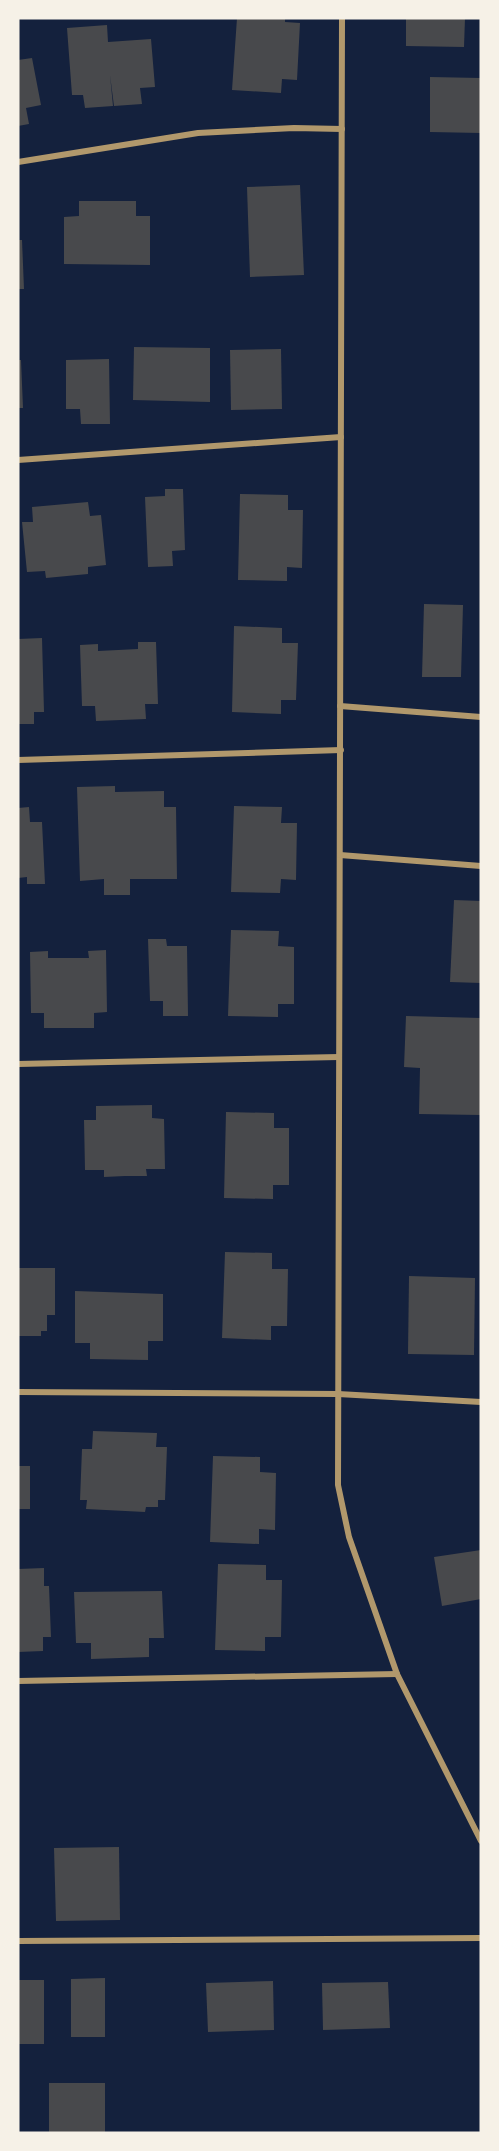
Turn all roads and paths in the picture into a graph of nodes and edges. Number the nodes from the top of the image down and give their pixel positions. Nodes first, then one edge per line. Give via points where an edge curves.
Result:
1 (342, 18) edge
2 (342, 129) junction
3 (18, 162) edge
4 (340, 437) junction
5 (18, 460) edge
6 (340, 706) junction
7 (481, 717) edge
8 (341, 750) junction
9 (18, 760) edge
10 (340, 855) junction
11 (481, 866) edge
12 (339, 1057) junction
13 (18, 1064) edge
14 (18, 1392) edge
15 (338, 1394) junction
16 (481, 1402) edge
17 (397, 1674) junction
18 (18, 1681) edge
19 (481, 1841) edge
20 (481, 1938) edge
21 (18, 1941) edge

1 - 2 street
2 - 3 street via 198,133
2 - 4 street
4 - 5 street
4 - 6 street
6 - 7 street
6 - 8 street
8 - 9 street
8 - 10 street
10 - 11 street
10 - 12 street
12 - 13 street
12 - 15 street
14 - 15 street
15 - 16 street
15 - 17 street via 338,1485 349,1537
17 - 18 street
17 - 19 street
20 - 21 street

